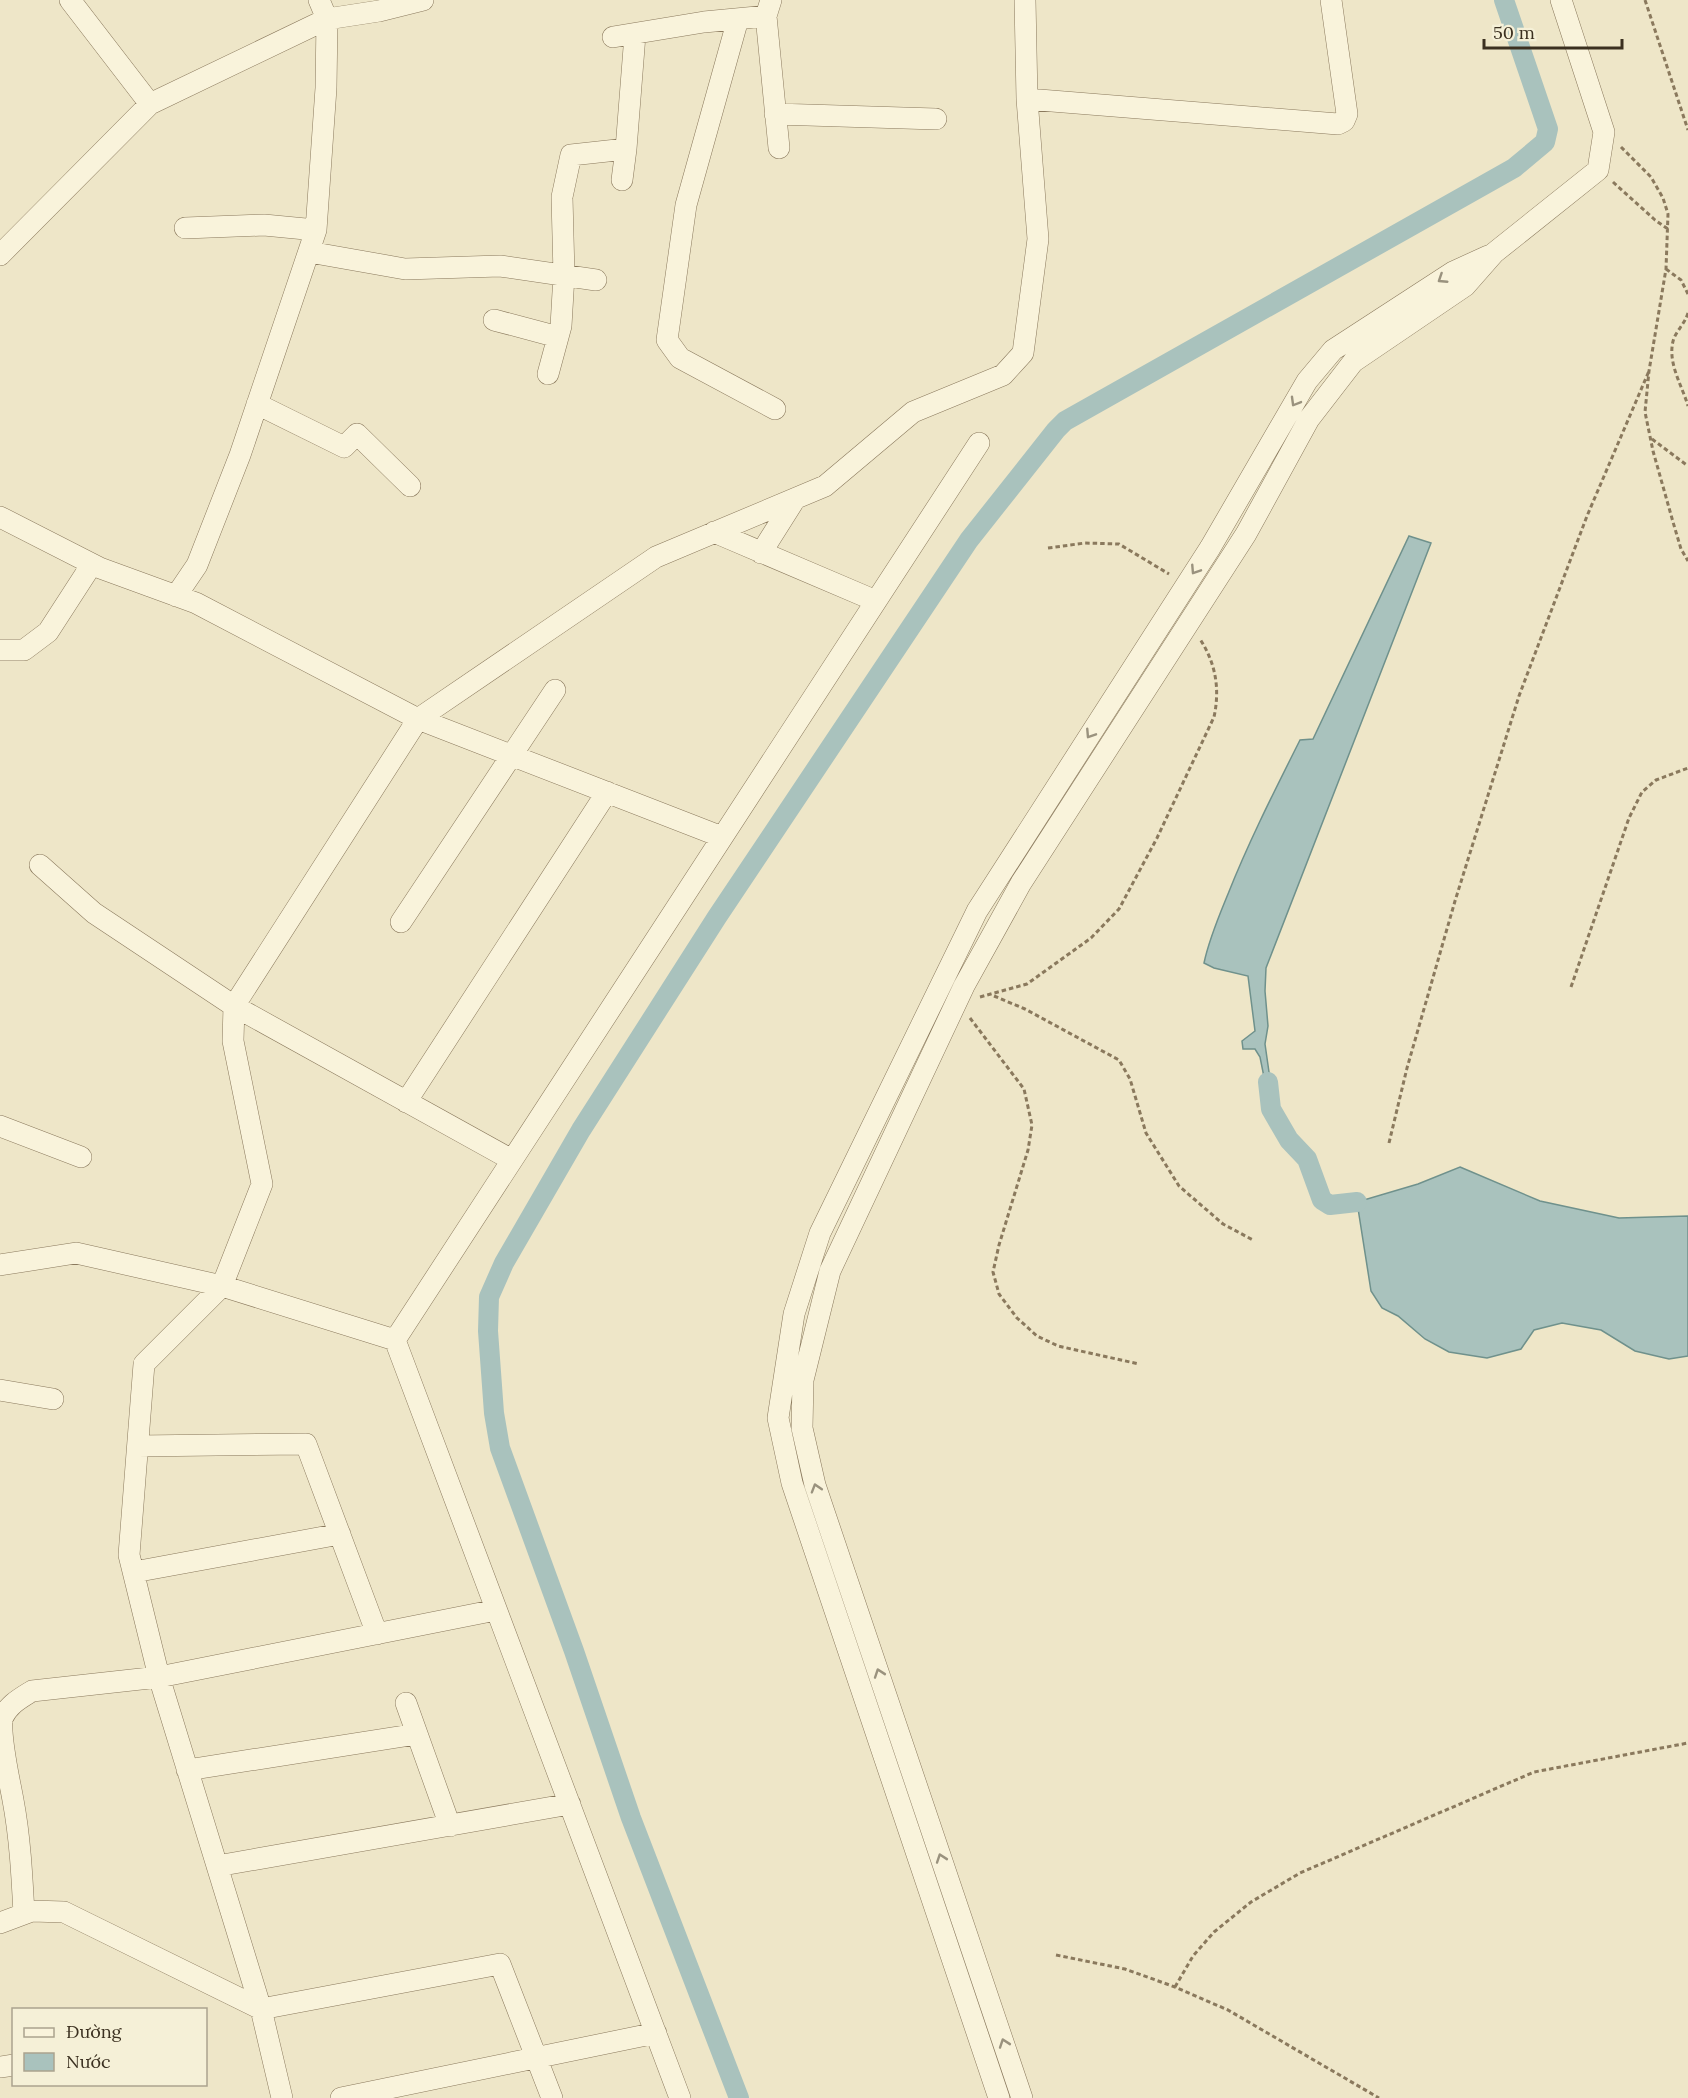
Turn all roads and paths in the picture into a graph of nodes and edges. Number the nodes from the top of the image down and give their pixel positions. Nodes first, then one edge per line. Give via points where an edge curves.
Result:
1 (70, 0) edge
2 (319, 0) edge
3 (423, 0) edge
4 (1025, 0) edge
5 (1331, 0) edge
6 (1561, 0) edge
7 (1645, 0) edge
8 (768, 8) edge
9 (327, 19) junction
10 (738, 19) junction
11 (636, 35) junction
12 (613, 37) dead end
13 (1027, 99) junction
14 (150, 105) junction
15 (775, 114) junction
16 (936, 119) dead end
17 (1688, 130) edge
18 (1604, 132) junction
19 (779, 148) dead end
20 (626, 149) junction
21 (1598, 170) junction
22 (622, 180) dead end
23 (185, 228) dead end
24 (1668, 229) junction
25 (316, 230) junction
26 (309, 252) junction
27 (1494, 253) junction
28 (0, 255) edge
29 (1666, 269) junction
30 (564, 275) junction
31 (596, 280) dead end
32 (1688, 294) edge
33 (1688, 313) edge
34 (494, 320) dead end
35 (558, 337) junction
36 (1649, 371) junction
37 (548, 374) dead end
38 (257, 404) junction
39 (1688, 406) edge
40 (775, 409) dead end
41 (1651, 438) junction
42 (979, 443) dead end
43 (1688, 466) edge
44 (410, 486) dead end
45 (795, 499) junction
46 (0, 517) edge
47 (714, 532) junction
48 (1048, 548) dead end
49 (761, 553) junction
50 (1688, 561) edge
51 (92, 564) junction
52 (1185, 585) junction
53 (176, 596) junction
54 (876, 602) junction
55 (1169, 611) junction
56 (1189, 622) junction
57 (0, 650) edge
58 (555, 690) dead end
59 (418, 719) junction
60 (512, 755) junction
61 (1688, 768) edge
62 (607, 792) junction
63 (722, 837) junction
64 (39, 865) dead end
65 (401, 922) dead end
66 (1571, 987) dead end
67 (937, 991) junction
68 (993, 995) junction
69 (957, 1000) junction
70 (234, 1006) junction
71 (406, 1102) junction
72 (0, 1126) edge
73 (1389, 1143) dead end
74 (81, 1157) dead end
75 (512, 1160) junction
76 (1253, 1240) dead end
77 (0, 1265) edge
78 (222, 1286) junction
79 (394, 1340) junction
80 (1138, 1364) dead end
81 (0, 1390) edge
82 (53, 1399) dead end
83 (138, 1446) junction
84 (340, 1534) junction
85 (833, 1540) junction
86 (813, 1546) junction
87 (134, 1572) junction
88 (496, 1610) junction
89 (377, 1634) junction
90 (159, 1677) junction
91 (406, 1703) dead end
92 (417, 1734) junction
93 (1688, 1743) edge
94 (188, 1770) junction
95 (570, 1804) junction
96 (450, 1826) junction
97 (217, 1866) junction
98 (24, 1914) junction
99 (0, 1923) edge
100 (1056, 1954) dead end
101 (1175, 1987) junction
102 (261, 2009) junction
103 (656, 2033) junction
104 (537, 2058) junction
105 (282, 2098) edge
106 (341, 2098) edge
107 (552, 2098) edge
108 (680, 2098) edge
109 (999, 2098) edge
110 (1022, 2098) edge
111 (1378, 2098) edge

1 - 14 street
2 - 9 street
3 - 9 street
4 - 13 street
5 - 13 street via 1347,114 1344,122 1338,124
6 - 18 street
7 - 17 path
8 - 10 street
8 - 15 street
9 - 14 street
9 - 25 street
10 - 11 street
10 - 40 street via 686,205 667,340 680,358
11 - 12 street
11 - 20 street
13 - 45 street via 1038,238 1023,353 1003,375 913,412 825,486
14 - 28 street
15 - 16 street
15 - 19 street
18 - 21 street
18 - 24 path via 1651,177 1663,198
20 - 22 street
20 - 30 street via 571,155 562,197
21 - 24 path
21 - 27 street
23 - 25 street via 264,225
24 - 29 path
25 - 26 street
26 - 30 street via 405,269 500,266
26 - 38 street
27 -> 52 street via 1453,272 1333,350 1307,381
27 - 56 street via 1465,286 1353,362 1309,419 1245,534
29 - 32 path via 1681,280
29 - 36 path
30 - 31 street
30 - 35 street
33 - 39 path via 1674,338 1673,354 1675,372
34 - 35 street
35 - 37 street
36 - 41 path via 1645,412
36 - 73 path via 1587,516 1519,696 1452,912
38 - 44 street via 344,447 357,434
38 - 53 street via 197,565
41 - 43 path
41 - 50 path via 1681,549
42 - 54 street
45 - 47 street
45 - 49 street
46 - 51 street
47 - 49 street
47 - 59 street via 656,557
48 - 52 path via 1119,544
49 - 54 street
51 - 53 street
51 - 57 street via 48,632 24,650
52 - 55 street
53 - 59 street
54 - 63 street
55 - 56 street
55 -> 67 street via 977,911
56 - 68 path via 1206,649 1218,698 1214,717 1151,849 1119,909 1091,938 1027,984
56 - 69 street via 1021,883
58 - 60 street
59 - 60 street
59 - 70 street
60 - 62 street
60 - 65 street
61 - 66 path via 1656,780 1642,792 1629,818
62 - 63 street
62 - 71 street
63 - 75 street
64 - 70 street via 94,913
67 - 69 street
67 - 86 street via 820,1233 794,1314 778,1418 792,1483
68 - 69 path
68 - 76 path via 1119,1060 1130,1079 1146,1133 1179,1186 1223,1224
69 - 80 path via 1024,1089 1032,1125 993,1272 999,1294 1037,1336 1058,1346
85 -> 69 street via 802,1428 803,1380 830,1271
70 - 71 street
70 - 78 street via 233,1041 262,1184
71 - 75 street
72 - 74 street
75 - 79 street
77 - 78 street via 76,1253
78 - 79 street
78 - 83 street via 144,1364
79 - 88 street
81 - 82 street
83 - 84 street via 306,1444
83 - 87 street via 129,1555
84 - 87 street
84 - 89 street
85 - 86 street
110 -> 85 street
86 - 109 street
87 - 90 street
88 - 89 street
88 - 95 street
89 - 90 street
90 - 94 street
90 - 98 street via 32,1691 14,1702 2,1720 0,1749 13,1799
91 - 92 street
92 - 94 street
92 - 96 street
93 - 101 path via 1534,1772 1300,1873 1251,1902 1214,1932 1193,1956
94 - 97 street
95 - 96 street
95 - 103 street
96 - 97 street
97 - 102 street
98 - 99 street
98 - 102 street via 64,1912
100 - 101 path via 1125,1969
101 - 111 path via 1228,2010
102 - 104 street via 500,1964
102 - 105 street
103 - 104 street
103 - 108 street
104 - 106 street
104 - 107 street

